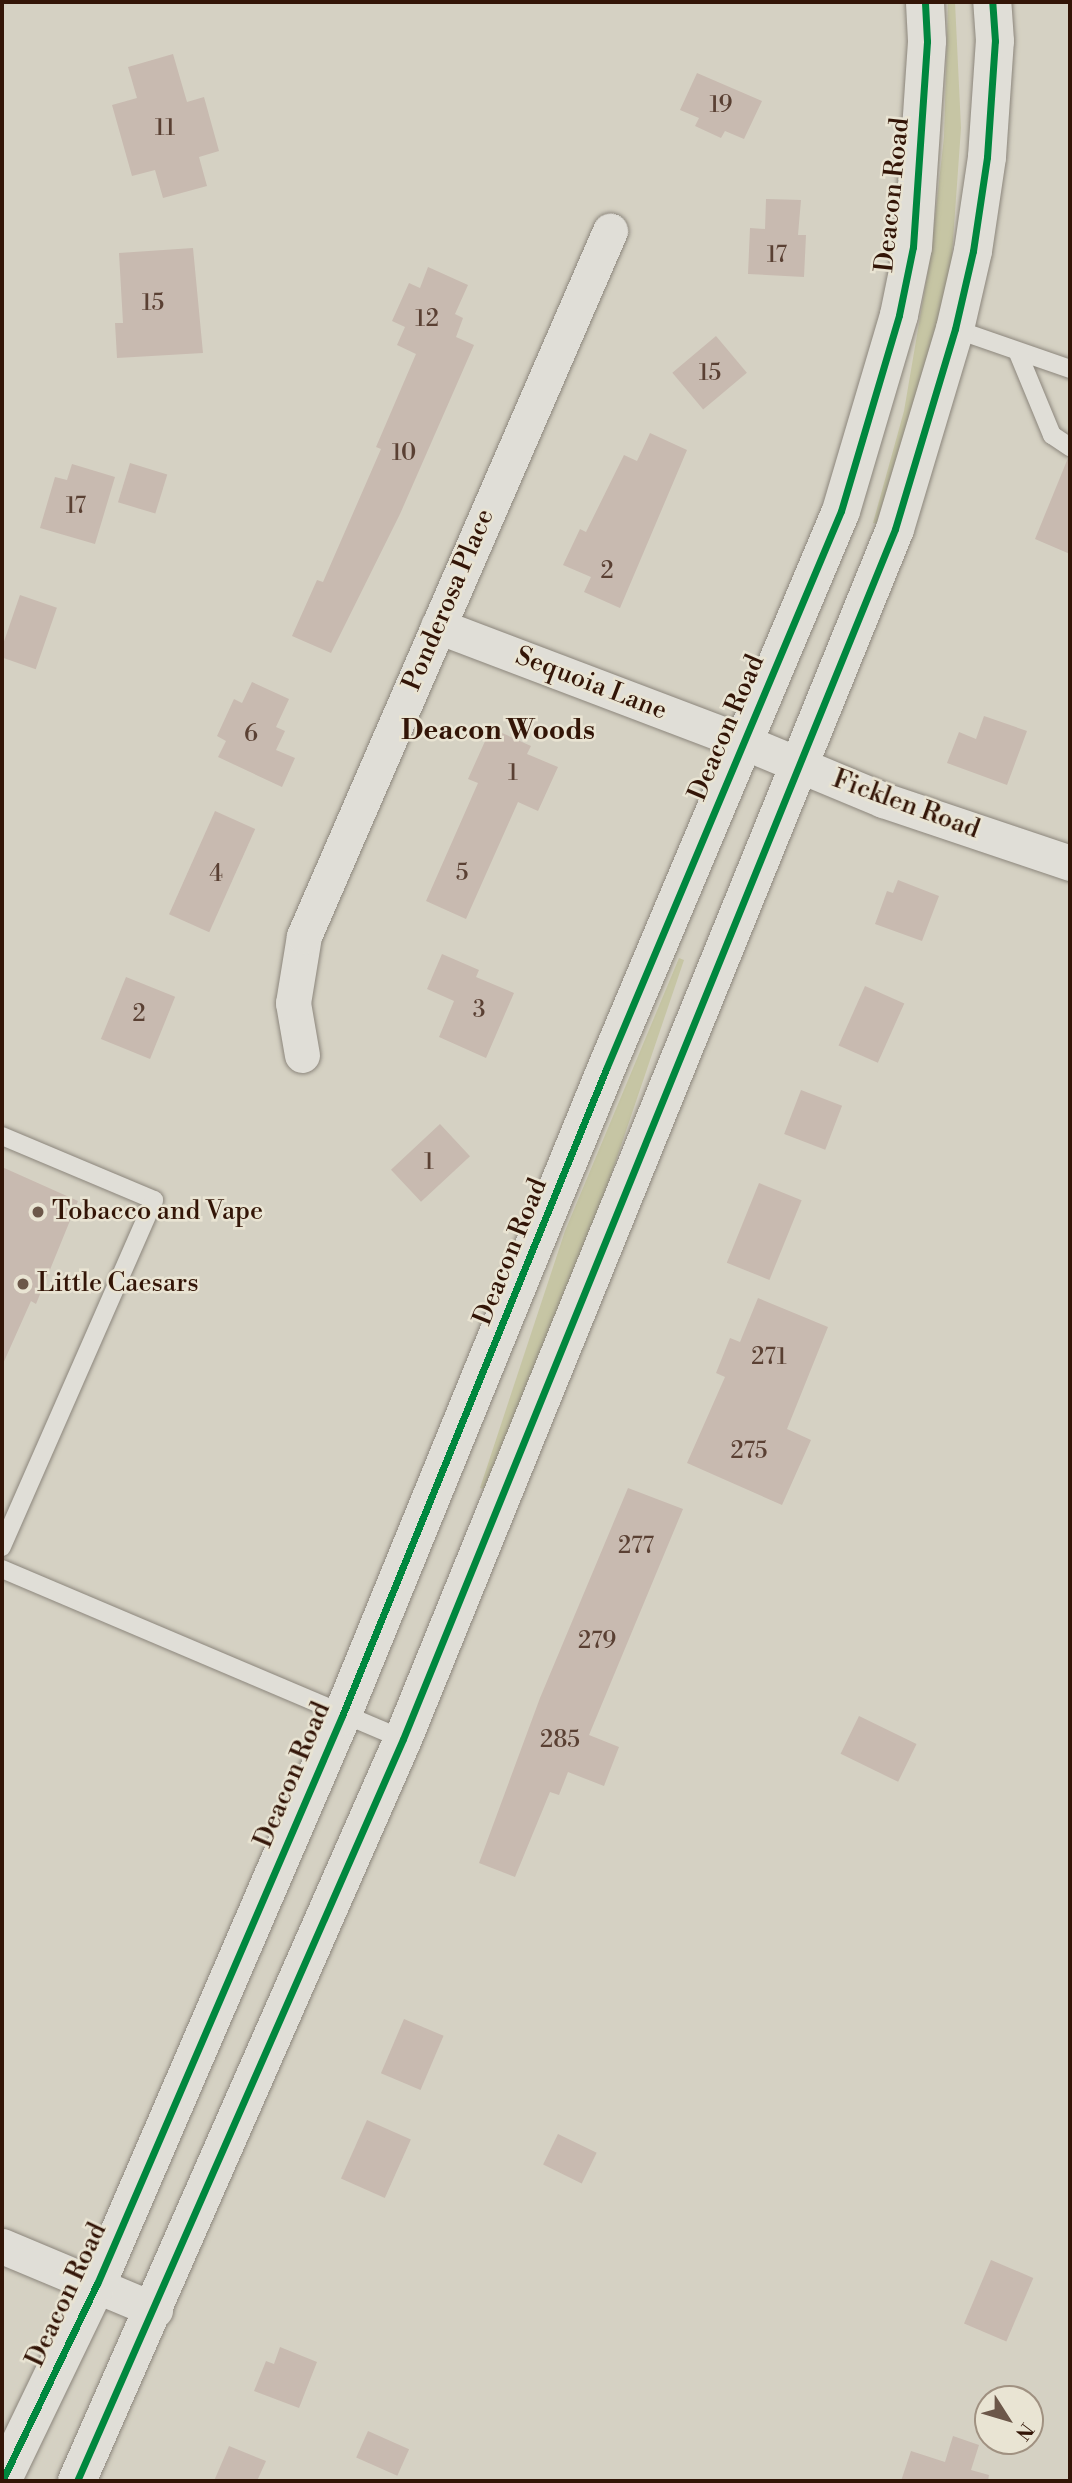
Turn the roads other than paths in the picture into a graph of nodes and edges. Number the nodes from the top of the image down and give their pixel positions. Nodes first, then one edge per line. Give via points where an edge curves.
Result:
1 (925, 2) edge
2 (992, 2) edge
3 (610, 231) dead end
4 (955, 329) junction
5 (1018, 353) junction
6 (1070, 369) edge
7 (1070, 447) edge
8 (438, 626) junction
9 (744, 742) junction
10 (797, 763) junction
11 (1070, 863) edge
12 (302, 1055) dead end
13 (2, 1136) edge
14 (2, 1547) edge
15 (2, 1569) edge
16 (342, 1716) junction
17 (403, 1739) junction
18 (2, 2246) edge
19 (97, 2284) junction
20 (155, 2310) junction
21 (2, 2481) edge
22 (77, 2481) edge

1 - 9 main road, Deacon Road via 922,150 913,247 899,315 841,511
2 - 4 main road via 996,41 987,157
3 - 8 street, Ponderosa Place
4 - 5 lane
4 - 10 main road via 895,529
5 - 6 lane
5 - 7 lane via 1052,435
8 - 9 street, Sequoia Lane
8 - 12 street, Ponderosa Place via 304,936 293,1003
9 - 10 street, Ficklen Road
9 - 16 main road, Deacon Road
10 - 11 street, Ficklen Road via 883,800
10 - 17 main road
13 - 14 lane via 154,1200
15 - 16 lane
16 - 17 lane
16 - 19 main road, Deacon Road
17 - 20 main road
18 - 19 street
19 - 20 street
19 - 21 main road, Deacon Road
20 - 22 main road

